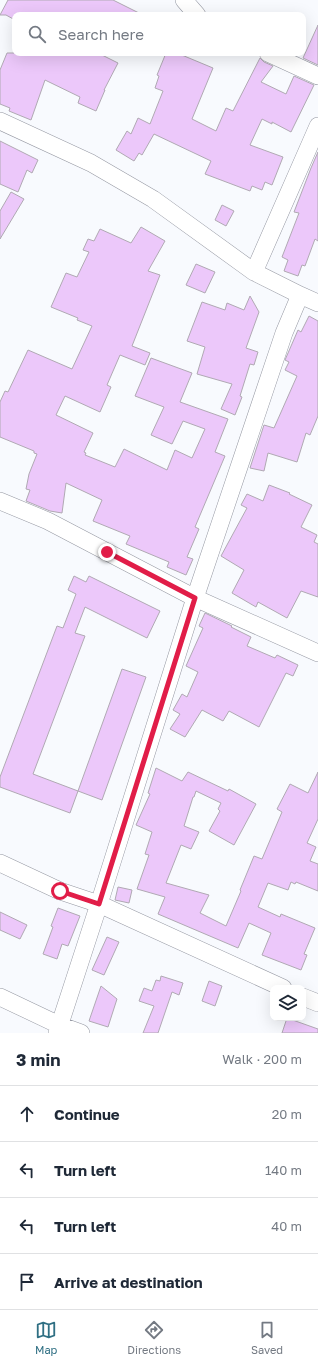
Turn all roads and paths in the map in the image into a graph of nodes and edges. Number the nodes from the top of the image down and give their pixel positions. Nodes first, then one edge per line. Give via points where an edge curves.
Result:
1 (184, 0) edge
2 (194, 12) edge
3 (275, 56) edge
4 (318, 76) edge
5 (0, 121) edge
6 (318, 126) edge
7 (313, 151) edge
8 (254, 272) junction
9 (300, 295) junction
10 (318, 303) edge
11 (0, 501) edge
12 (195, 598) junction
13 (318, 653) edge
14 (0, 863) edge
15 (99, 904) junction
16 (276, 985) edge
17 (0, 998) edge
18 (306, 998) edge
19 (318, 1003) edge
20 (58, 1029) edge
21 (81, 1033) edge

1 - 2 street
3 - 4 street
5 - 8 street via 91,163 153,199
6 - 7 street
7 - 8 street
8 - 9 street
9 - 10 street
9 - 12 street via 284,333
11 - 12 street via 48,521
12 - 13 street
12 - 15 street
14 - 15 street via 60,891
15 - 16 street
15 - 20 street
17 - 20 street
18 - 19 street
20 - 21 street

